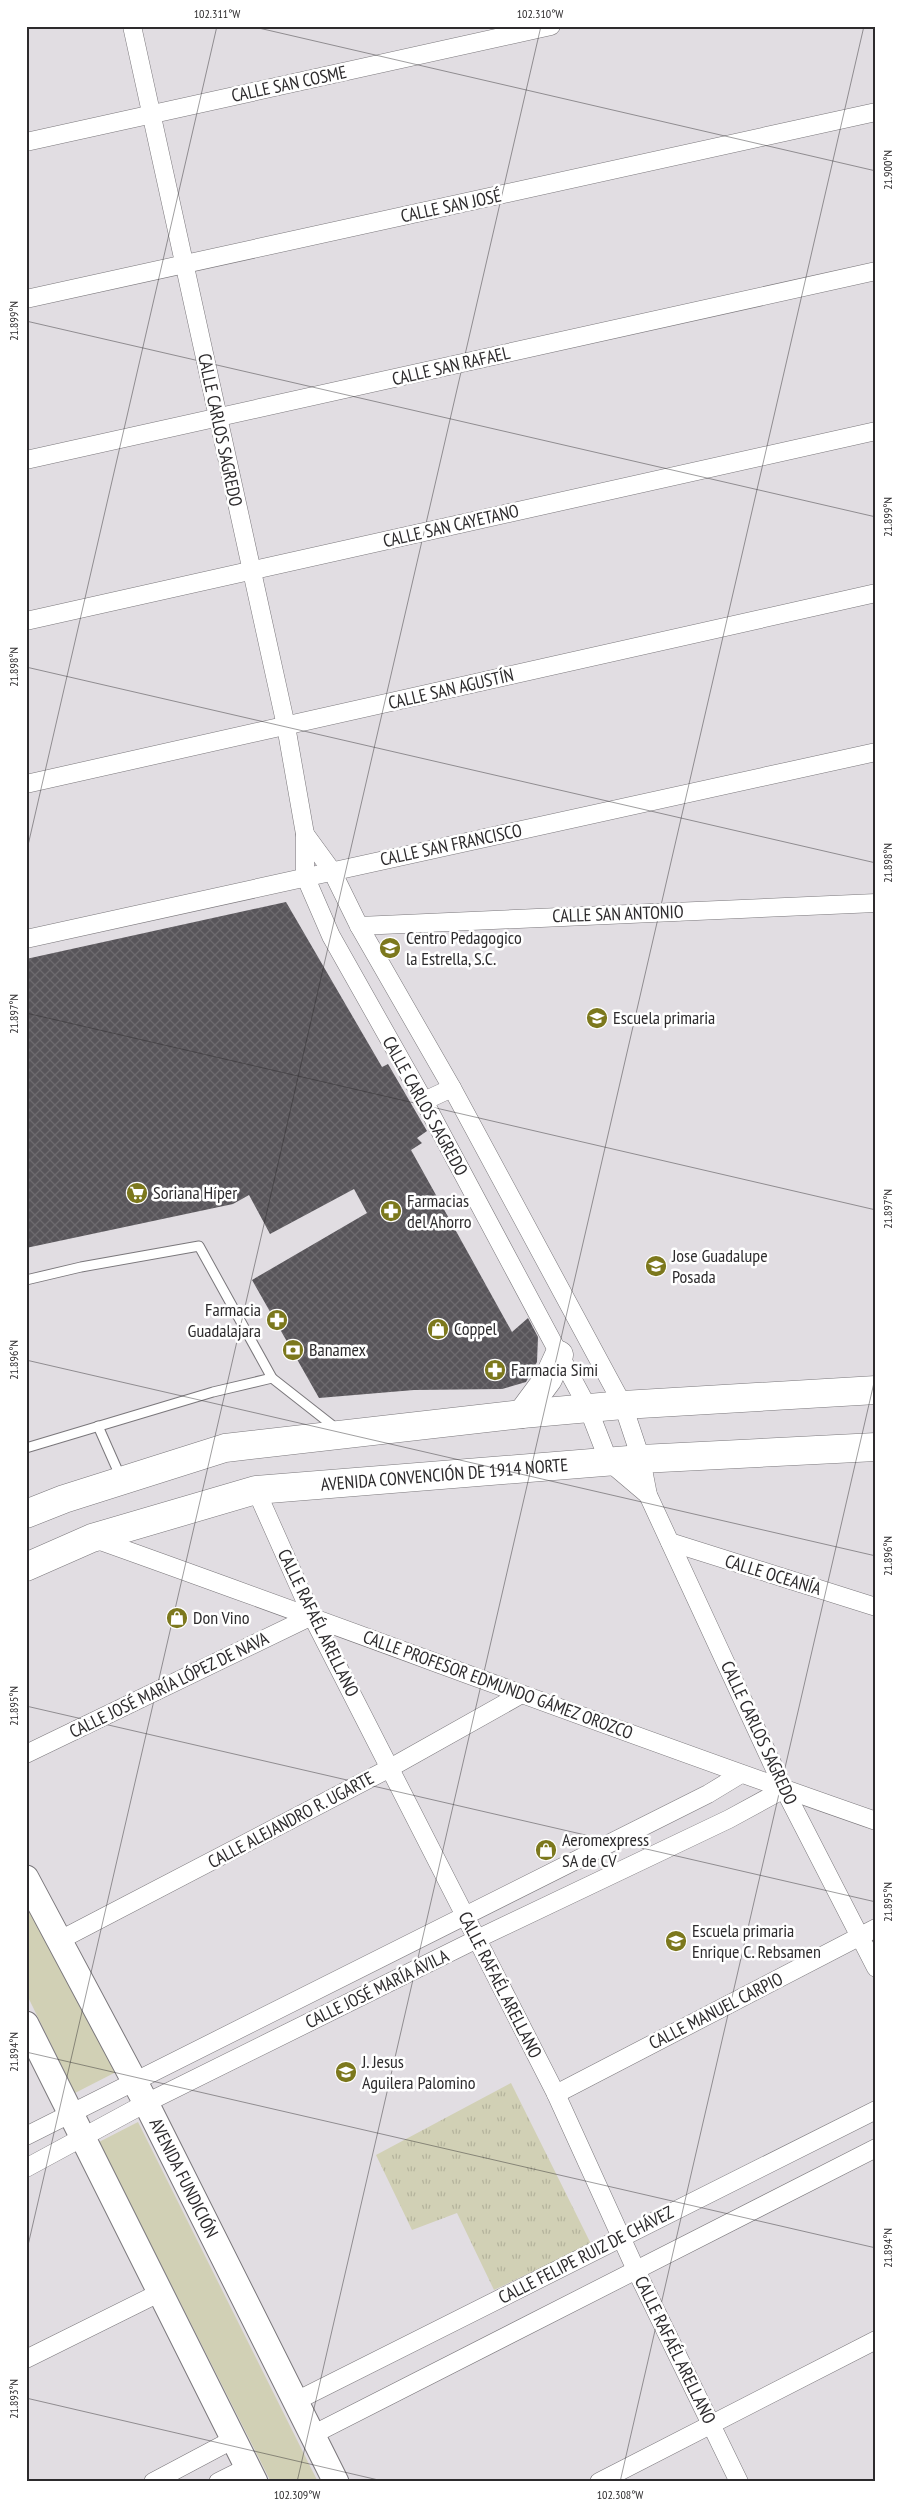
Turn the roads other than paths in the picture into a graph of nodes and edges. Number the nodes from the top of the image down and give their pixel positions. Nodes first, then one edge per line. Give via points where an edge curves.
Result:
1 (132, 26) edge
2 (551, 26) edge
3 (876, 112) edge
4 (150, 114) junction
5 (26, 142) edge
6 (184, 266) junction
7 (876, 271) edge
8 (26, 299) edge
9 (218, 418) junction
10 (876, 431) edge
11 (26, 460) edge
12 (251, 571) junction
13 (876, 593) edge
14 (26, 621) edge
15 (286, 726) junction
16 (876, 752) edge
17 (26, 784) edge
18 (305, 834) junction
19 (332, 871) junction
20 (305, 876) junction
21 (876, 903) edge
22 (359, 926) junction
23 (26, 939) edge
24 (452, 1088) junction
25 (424, 1102) junction
26 (26, 1280) edge
27 (559, 1355) junction
28 (272, 1378) junction
29 (876, 1390) edge
30 (623, 1405) junction
31 (588, 1408) junction
32 (522, 1414) junction
33 (98, 1426) junction
34 (343, 1434) junction
35 (876, 1447) edge
36 (26, 1448) edge
37 (640, 1459) junction
38 (609, 1462) junction
39 (122, 1480) junction
40 (256, 1490) junction
41 (648, 1495) junction
42 (26, 1514) edge
43 (92, 1538) junction
44 (670, 1542) junction
45 (26, 1567) edge
46 (876, 1607) edge
47 (312, 1616) junction
48 (520, 1695) junction
49 (26, 1754) edge
50 (390, 1768) junction
51 (741, 1774) junction
52 (784, 1790) junction
53 (876, 1822) edge
54 (26, 1878) edge
55 (464, 1915) junction
56 (876, 1928) edge
57 (860, 1936) junction
58 (477, 1939) junction
59 (60, 1940) junction
60 (876, 1968) edge
61 (26, 2024) edge
62 (134, 2081) junction
63 (556, 2094) junction
64 (146, 2104) junction
65 (876, 2110) edge
66 (70, 2113) junction
67 (26, 2136) edge
68 (82, 2139) junction
69 (876, 2148) edge
70 (26, 2168) edge
71 (621, 2238) junction
72 (636, 2270) junction
73 (159, 2293) junction
74 (876, 2340) edge
75 (26, 2359) edge
76 (296, 2401) junction
77 (711, 2424) junction
78 (312, 2435) junction
79 (234, 2439) junction
80 (251, 2474) edge
81 (154, 2482) edge
82 (218, 2482) edge
83 (336, 2482) edge
84 (599, 2482) edge
85 (739, 2482) edge

1 - 4 street, CALLE CARLOS SAGREDO
2 - 4 street, CALLE SAN COSME
3 - 6 street, CALLE SAN JOSÉ
4 - 5 street, CALLE SAN COSME
4 - 6 street, CALLE CARLOS SAGREDO
6 - 8 street, CALLE SAN JOSÉ
6 - 9 street, CALLE CARLOS SAGREDO
7 - 9 street, CALLE SAN RAFAEL
9 - 11 street, CALLE SAN RAFAEL
9 - 12 street, CALLE CARLOS SAGREDO
10 - 12 street, CALLE SAN CAYETANO
12 - 14 street, CALLE SAN CAYETANO
12 - 15 street, CALLE CARLOS SAGREDO
13 - 15 street, CALLE SAN AGUSTÍN
15 - 17 street, CALLE SAN AGUSTÍN
15 - 18 street, CALLE CARLOS SAGREDO
16 - 19 street, CALLE SAN FRANCISCO
18 - 19 street, CALLE CARLOS SAGREDO
18 - 20 street, CALLE CARLOS SAGREDO
19 - 20 street, CALLE SAN FRANCISCO
19 - 22 street, CALLE CARLOS SAGREDO
20 - 23 street, CALLE SAN FRANCISCO
20 - 25 street, CALLE CARLOS SAGREDO via 331,936
21 - 22 street, CALLE SAN ANTONIO
22 - 24 street, CALLE CARLOS SAGREDO
24 - 25 street
24 - 30 street, CALLE CARLOS SAGREDO
25 - 27 street, CALLE CARLOS SAGREDO
26 - 28 lane via 199,1246
27 - 31 street, CALLE CARLOS SAGREDO
27 - 32 main road via 548,1379
28 - 33 lane
28 - 34 lane
29 - 30 main road
30 - 31 main road
30 - 37 street, CALLE CARLOS SAGREDO
31 - 32 main road
31 - 38 street, CALLE CARLOS SAGREDO
32 - 34 main road
33 - 36 lane
33 - 39 lane
34 - 39 main road via 225,1448
35 - 37 main road, AVENIDA CONVENCIÓN DE 1914 NORTE
37 - 38 main road, AVENIDA CONVENCIÓN DE 1914 NORTE
37 - 41 street, CALLE CARLOS SAGREDO
38 - 40 main road, AVENIDA CONVENCIÓN DE 1914 NORTE
38 - 41 street, CALLE CARLOS SAGREDO
39 - 42 main road
40 - 43 main road, AVENIDA CONVENCIÓN DE 1914 NORTE
40 - 47 street, CALLE RAFAÉL ARELLANO
41 - 44 street, CALLE CARLOS SAGREDO
43 - 45 main road, AVENIDA CONVENCIÓN DE 1914 NORTE
43 - 47 street, CALLE PROFESOR EDMUNDO GÁMEZ OROZCO
44 - 46 street, CALLE OCEANÍA
44 - 52 street, CALLE CARLOS SAGREDO
47 - 48 street, CALLE PROFESOR EDMUNDO GÁMEZ OROZCO
47 - 49 street, CALLE JOSÉ MARÍA LÓPEZ DE NAVA
47 - 50 street, CALLE RAFAÉL ARELLANO
48 - 50 street, CALLE ALEJANDRO R. UGARTE
48 - 51 street, CALLE PROFESOR EDMUNDO GÁMEZ OROZCO
50 - 55 street, CALLE RAFAÉL ARELLANO
50 - 59 street, CALLE ALEJANDRO R. UGARTE
51 - 52 street, CALLE PROFESOR EDMUNDO GÁMEZ OROZCO
51 - 55 street, CALLE JOSÉ MARÍA ÁVILA via 708,1794
52 - 53 street, CALLE PROFESOR EDMUNDO GÁMEZ OROZCO
52 - 57 street, CALLE CARLOS SAGREDO
52 - 58 street, CALLE JOSÉ MARÍA ÁVILA
54 - 59 street, AVENIDA FUNDICIÓN
55 - 58 street, CALLE RAFAÉL ARELLANO
55 - 62 street, CALLE JOSÉ MARÍA ÁVILA
56 - 57 street, CALLE MANUEL CARPIO
57 - 60 street, CALLE CARLOS SAGREDO
57 - 63 street, CALLE MANUEL CARPIO
58 - 63 street, CALLE RAFAÉL ARELLANO
58 - 64 street, CALLE JOSÉ MARÍA ÁVILA
59 - 62 street, AVENIDA FUNDICIÓN
61 - 66 street
62 - 64 street, AVENIDA FUNDICIÓN
62 - 66 street, CALLE JOSÉ MARÍA ÁVILA
63 - 71 street, CALLE RAFAÉL ARELLANO
64 - 68 street, CALLE JOSÉ MARÍA ÁVILA
64 - 76 street, AVENIDA FUNDICIÓN
65 - 71 street, CALLE FELIPE RUIZ DE CHÁVEZ
66 - 67 street, CALLE JOSÉ MARÍA ÁVILA
66 - 68 street
68 - 70 street, CALLE JOSÉ MARÍA ÁVILA
68 - 73 street
69 - 72 street, CALLE FELIPE RUIZ DE CHÁVEZ
71 - 72 street, CALLE RAFAÉL ARELLANO
71 - 76 street, CALLE FELIPE RUIZ DE CHÁVEZ
72 - 77 street, CALLE RAFAÉL ARELLANO
72 - 78 street, CALLE FELIPE RUIZ DE CHÁVEZ
73 - 75 street
73 - 79 street
74 - 77 street
76 - 78 street, AVENIDA FUNDICIÓN
77 - 84 street
77 - 85 street, CALLE RAFAÉL ARELLANO
78 - 83 street, AVENIDA FUNDICIÓN
79 - 80 street
79 - 81 street
80 - 82 street

